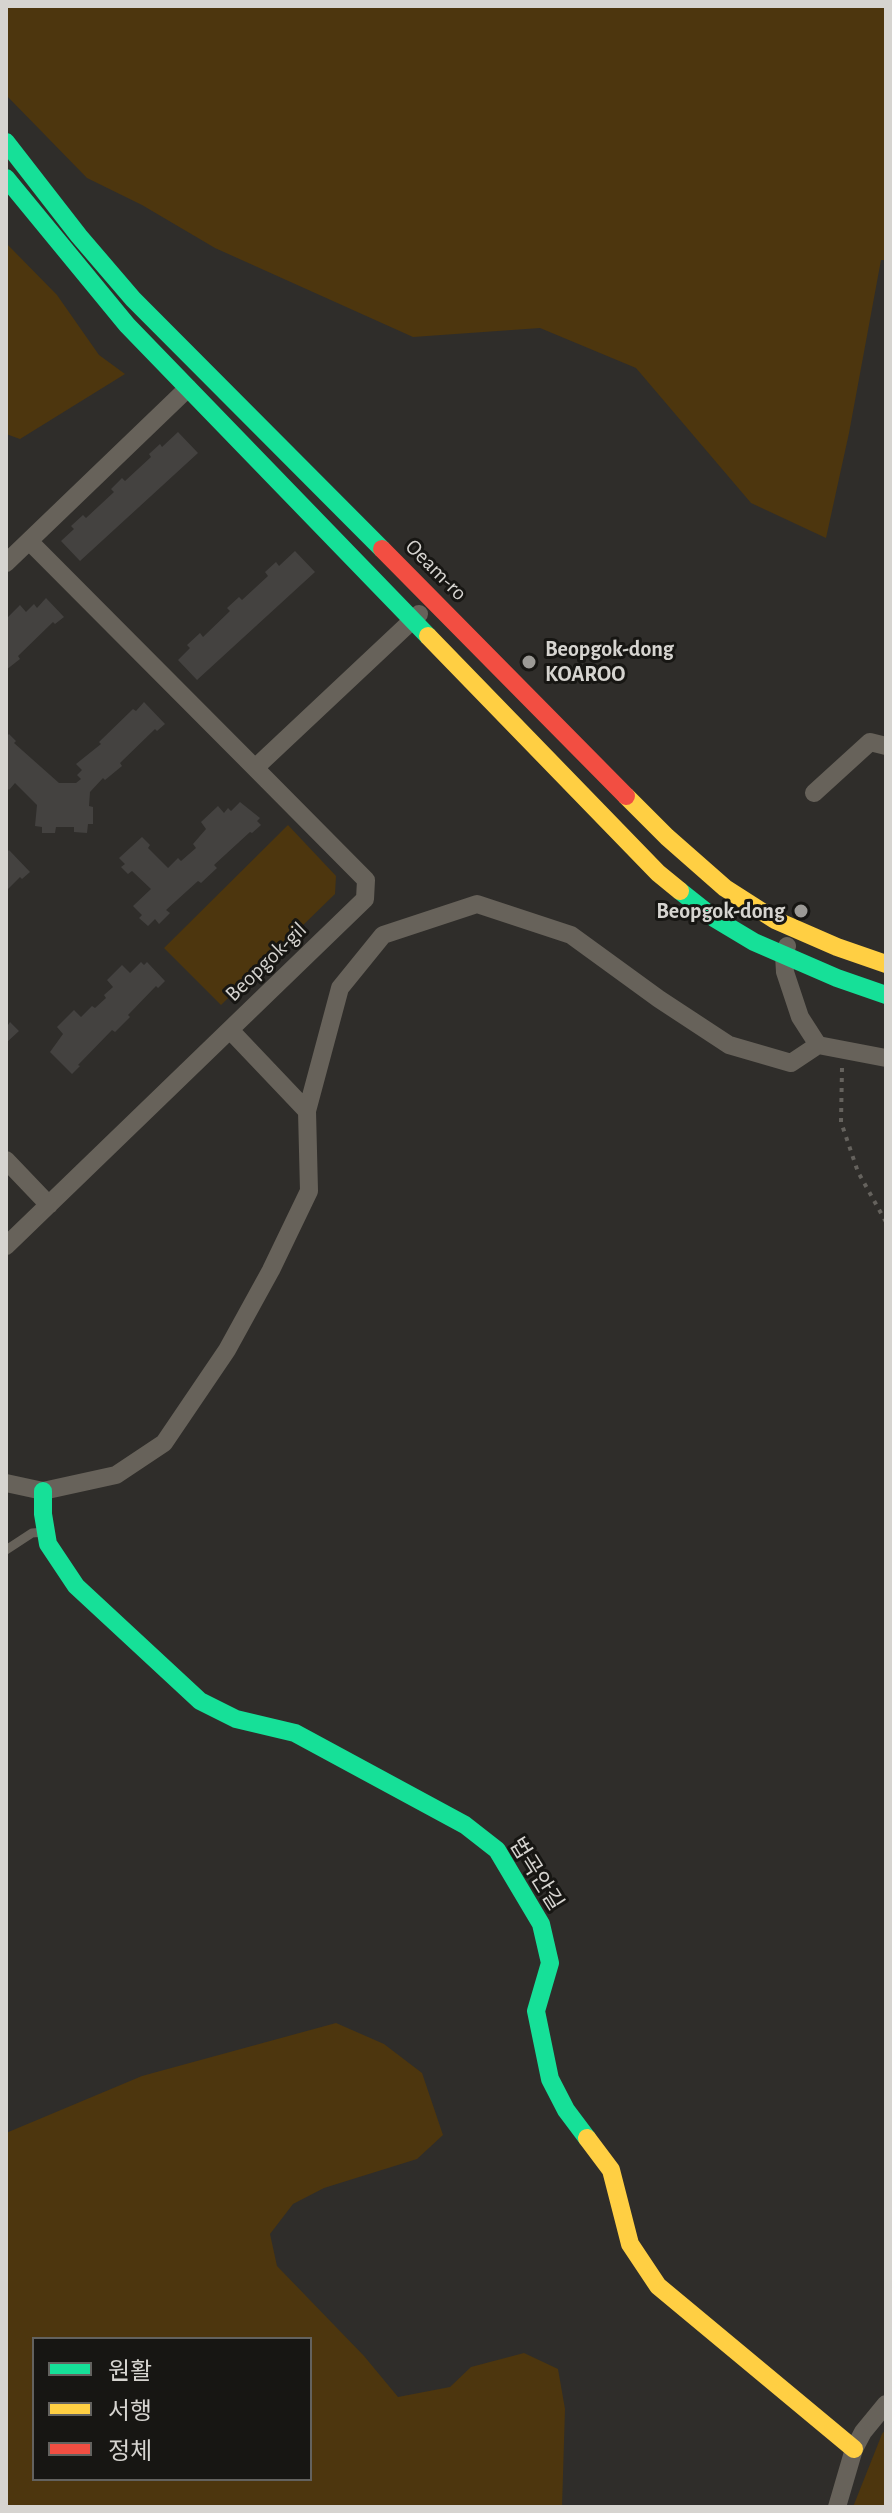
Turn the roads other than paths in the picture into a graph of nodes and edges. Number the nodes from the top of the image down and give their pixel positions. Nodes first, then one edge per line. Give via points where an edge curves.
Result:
1 (6, 142) edge
2 (6, 178) edge
3 (188, 388) junction
4 (29, 541) junction
5 (6, 563) edge
6 (432, 601) junction
7 (414, 619) junction
8 (886, 746) edge
9 (255, 768) junction
10 (814, 793) dead end
11 (794, 929) junction
12 (784, 955) junction
13 (886, 964) edge
14 (886, 995) edge
15 (230, 1030) junction
16 (818, 1045) junction
17 (886, 1058) edge
18 (307, 1111) junction
19 (6, 1160) edge
20 (49, 1205) junction
21 (6, 1246) edge
22 (6, 1483) edge
23 (43, 1491) junction
24 (46, 1532) junction
25 (6, 1550) edge
26 (886, 2404) edge
27 (854, 2449) junction
28 (837, 2507) edge

1 - 6 main road, Oeam-ro via 133,299
2 - 3 main road via 127,325
3 - 4 street
3 - 7 main road
4 - 5 street
4 - 9 street, Beopgok-gil
6 - 7 street
6 - 11 main road, Oeam-ro via 667,837 725,888
7 - 9 street
7 - 12 main road via 658,873 714,918
8 - 10 street via 870,742
9 - 15 street, Beopgok-gil via 366,880 365,899
11 - 12 street
11 - 13 main road, Oeam-ro
12 - 14 main road
12 - 16 street via 800,1017
15 - 18 street, Beopgok-gil
15 - 20 street
16 - 17 street
16 - 18 street via 791,1063 729,1045 571,935 477,904 383,935 340,988
18 - 23 street via 309,1191 227,1350 164,1443 116,1475
19 - 20 street
20 - 21 street
22 - 23 street
23 - 24 main road, 법곡안길
24 - 25 lane via 32,1533
24 - 27 main road, 법곡안길 via 48,1544 76,1586 200,1701 236,1719 295,1733 465,1825 497,1850 541,1924 550,1963 536,2011 550,2079 611,2170 630,2244 658,2286
26 - 27 street
27 - 28 street

